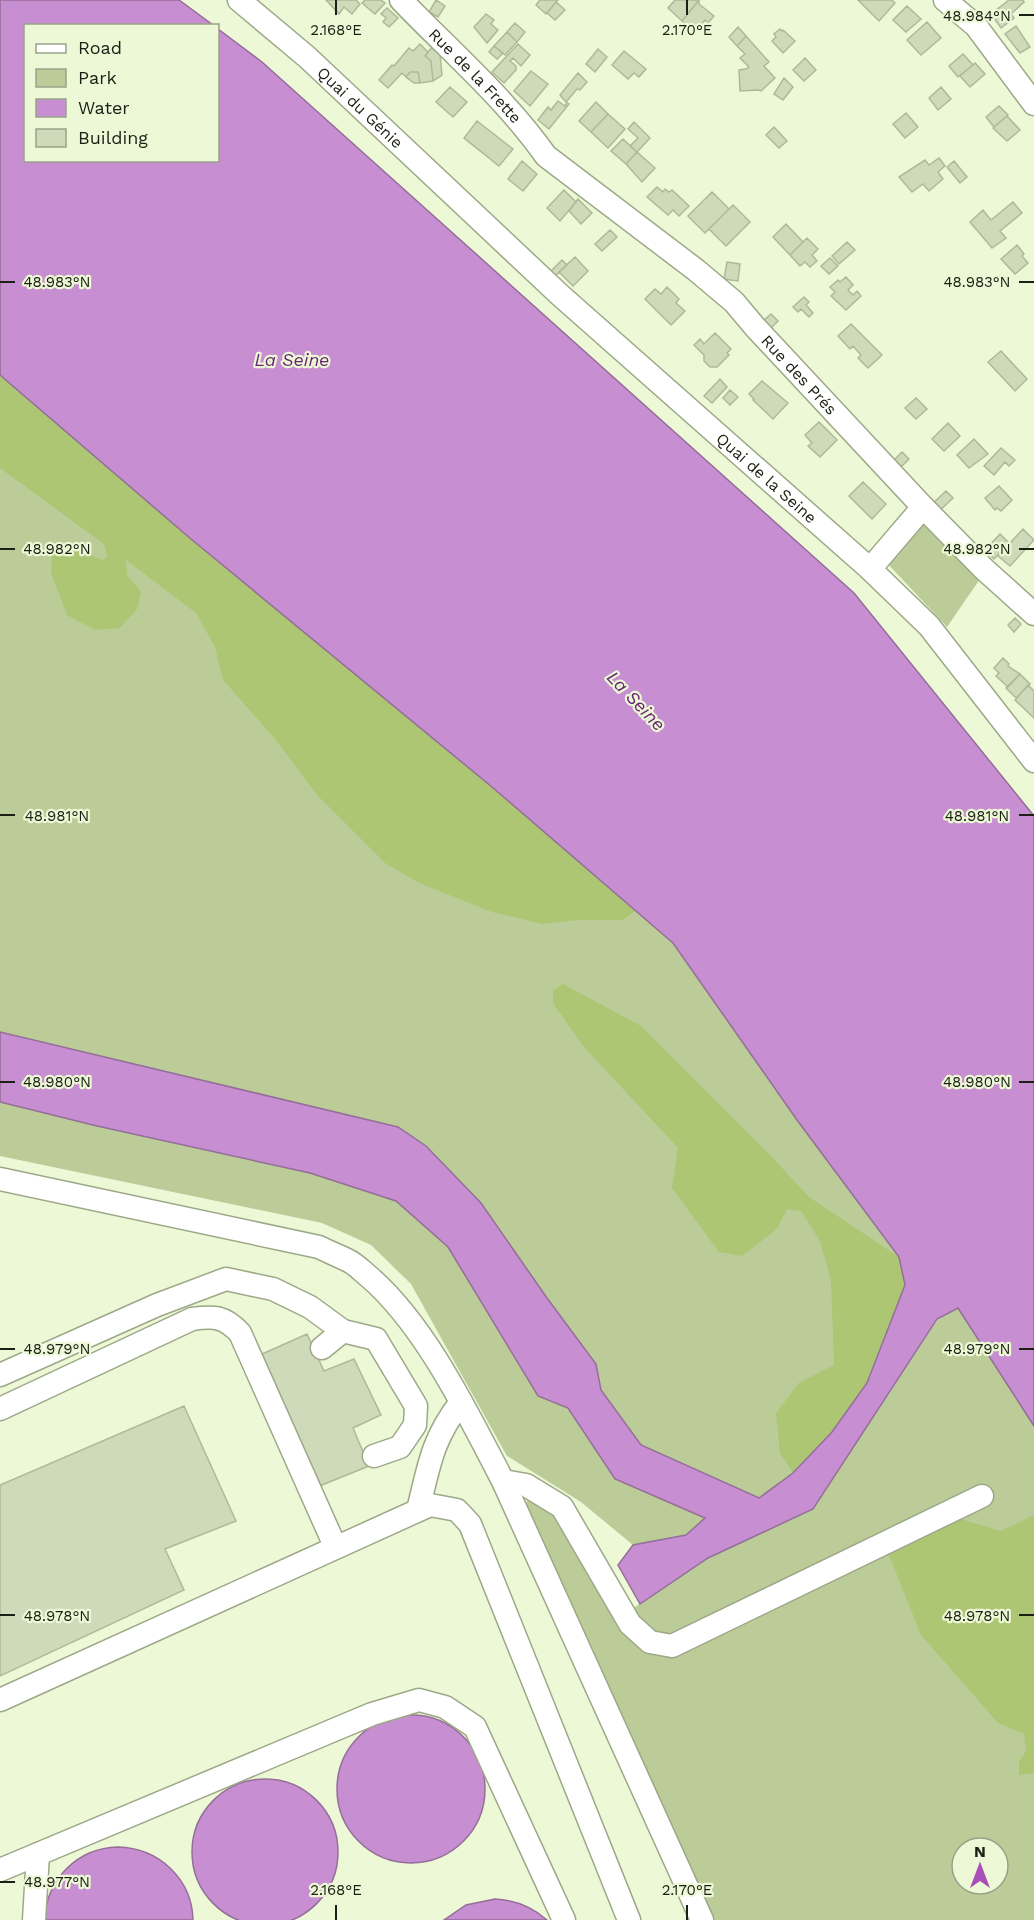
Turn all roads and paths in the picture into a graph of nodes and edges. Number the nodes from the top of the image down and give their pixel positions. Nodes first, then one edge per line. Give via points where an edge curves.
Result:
1 (239, 0) edge
2 (401, 0) edge
3 (945, 0) edge
4 (1034, 104) edge
5 (546, 156) joint
6 (478, 218) joint
7 (923, 507) junction
8 (870, 569) junction
9 (1034, 614) edge
10 (1034, 761) edge
11 (0, 1179) edge
12 (343, 1331) junction
13 (322, 1348) dead end
14 (0, 1375) edge
15 (461, 1402) junction
16 (0, 1409) edge
17 (374, 1456) dead end
18 (503, 1481) junction
19 (982, 1496) dead end
20 (418, 1510) junction
21 (335, 1546) junction
22 (0, 1700) edge
23 (38, 1854) junction
24 (0, 1870) edge
25 (34, 1920) edge
26 (564, 1920) edge
27 (629, 1920) edge
28 (702, 1920) edge

1 - 6 street, Quai du Génie via 307,57
2 - 5 street, Rue de la Frette via 496,96
3 - 4 street via 976,26
5 - 7 street, Rue des Prés via 734,302
6 - 8 street, Quai de la Seine via 568,303
7 - 8 street
7 - 9 street, Rue des Prés
8 - 10 street, Quai de la Seine via 929,626
11 - 15 street via 319,1247 350,1262 382,1288 403,1312
12 - 13 street
12 - 14 street via 310,1307 273,1289 226,1279 157,1305
12 - 17 street via 376,1339 416,1406 415,1425 400,1447
15 - 18 street
15 - 20 street via 445,1422 433,1448
16 - 21 street via 192,1319 210,1317 230,1322 240,1334
18 - 19 street via 526,1485 562,1507 630,1624 650,1642 672,1647
18 - 28 street
20 - 21 street
20 - 27 street via 430,1505 457,1510 470,1524
21 - 22 street
23 - 24 street
23 - 25 street
23 - 26 street via 372,1714 419,1700 445,1707 475,1727

